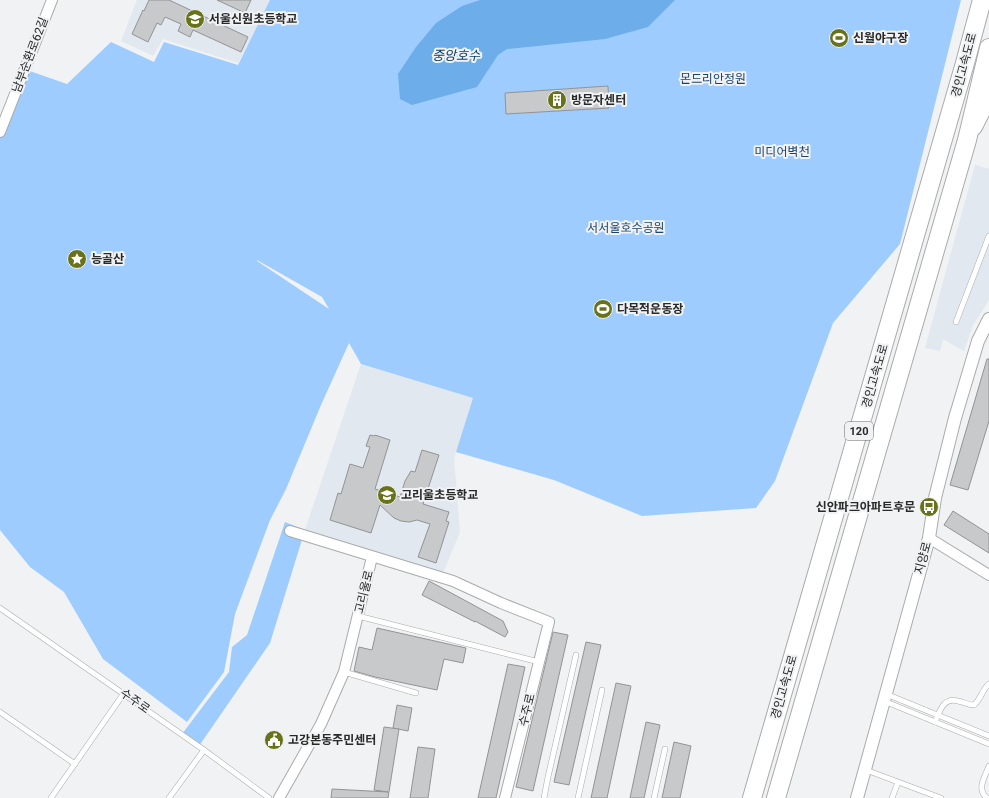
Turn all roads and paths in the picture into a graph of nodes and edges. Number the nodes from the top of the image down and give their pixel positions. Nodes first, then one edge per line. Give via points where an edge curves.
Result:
1 (52, 0) edge
2 (974, 0) edge
3 (982, 0) edge
4 (989, 48) edge
5 (965, 64) junction
6 (989, 95) edge
7 (0, 132) edge
8 (967, 140) junction
9 (989, 236) edge
10 (989, 319) edge
11 (956, 322) dead end
12 (290, 532) dead end
13 (929, 538) junction
14 (372, 557) junction
15 (989, 575) edge
16 (0, 608) edge
17 (358, 616) junction
18 (549, 622) joint
19 (576, 655) dead end
20 (539, 662) junction
21 (344, 672) junction
22 (989, 684) edge
23 (602, 690) dead end
24 (124, 693) junction
25 (416, 693) dead end
26 (885, 698) junction
27 (0, 712) edge
28 (938, 715) junction
29 (935, 722) junction
30 (989, 736) edge
31 (989, 744) edge
32 (665, 749) dead end
33 (204, 750) junction
34 (74, 764) junction
35 (989, 766) edge
36 (865, 769) junction
37 (898, 782) junction
38 (51, 798) edge
39 (169, 798) edge
40 (269, 798) edge
41 (279, 798) edge
42 (504, 798) edge
43 (544, 798) edge
44 (578, 798) edge
45 (654, 798) edge
46 (752, 798) edge
47 (776, 798) edge
48 (857, 798) edge
49 (892, 798) edge
50 (941, 798) edge
51 (987, 798) edge

1 - 7 street, 남부순환로62길
2 - 5 highway
3 - 5 highway, 경인고속도로
4 - 8 highway, 경인고속도로
5 - 46 highway, 경인고속도로 / 120
6 - 8 highway
8 - 47 highway, 경인고속도로 / 120
9 - 11 lane
10 - 13 street, 지양로 via 978,341 955,418 937,491
12 - 14 street
13 - 15 street
13 - 26 street, 지양로
14 - 17 street, 고리울로
14 - 18 street, 고리울로 via 453,581
16 - 24 lane, 수주로
17 - 20 lane
17 - 21 street, 고리울로
18 - 20 street, 수주로
19 - 43 lane
20 - 42 street, 수주로
21 - 25 lane
21 - 41 street, 고리울로 via 321,724
22 - 28 lane via 974,705 957,700 946,701
23 - 44 lane
24 - 33 lane, 수주로
24 - 34 lane
26 - 28 lane
26 - 29 lane
26 - 36 street, 지양로
27 - 34 lane
28 - 29 lane
28 - 30 lane
29 - 31 lane
32 - 45 lane
33 - 39 lane
33 - 40 lane, 수주로
34 - 38 lane
35 - 51 lane via 981,789
36 - 37 lane
36 - 48 street, 지양로
37 - 49 lane
37 - 50 lane

